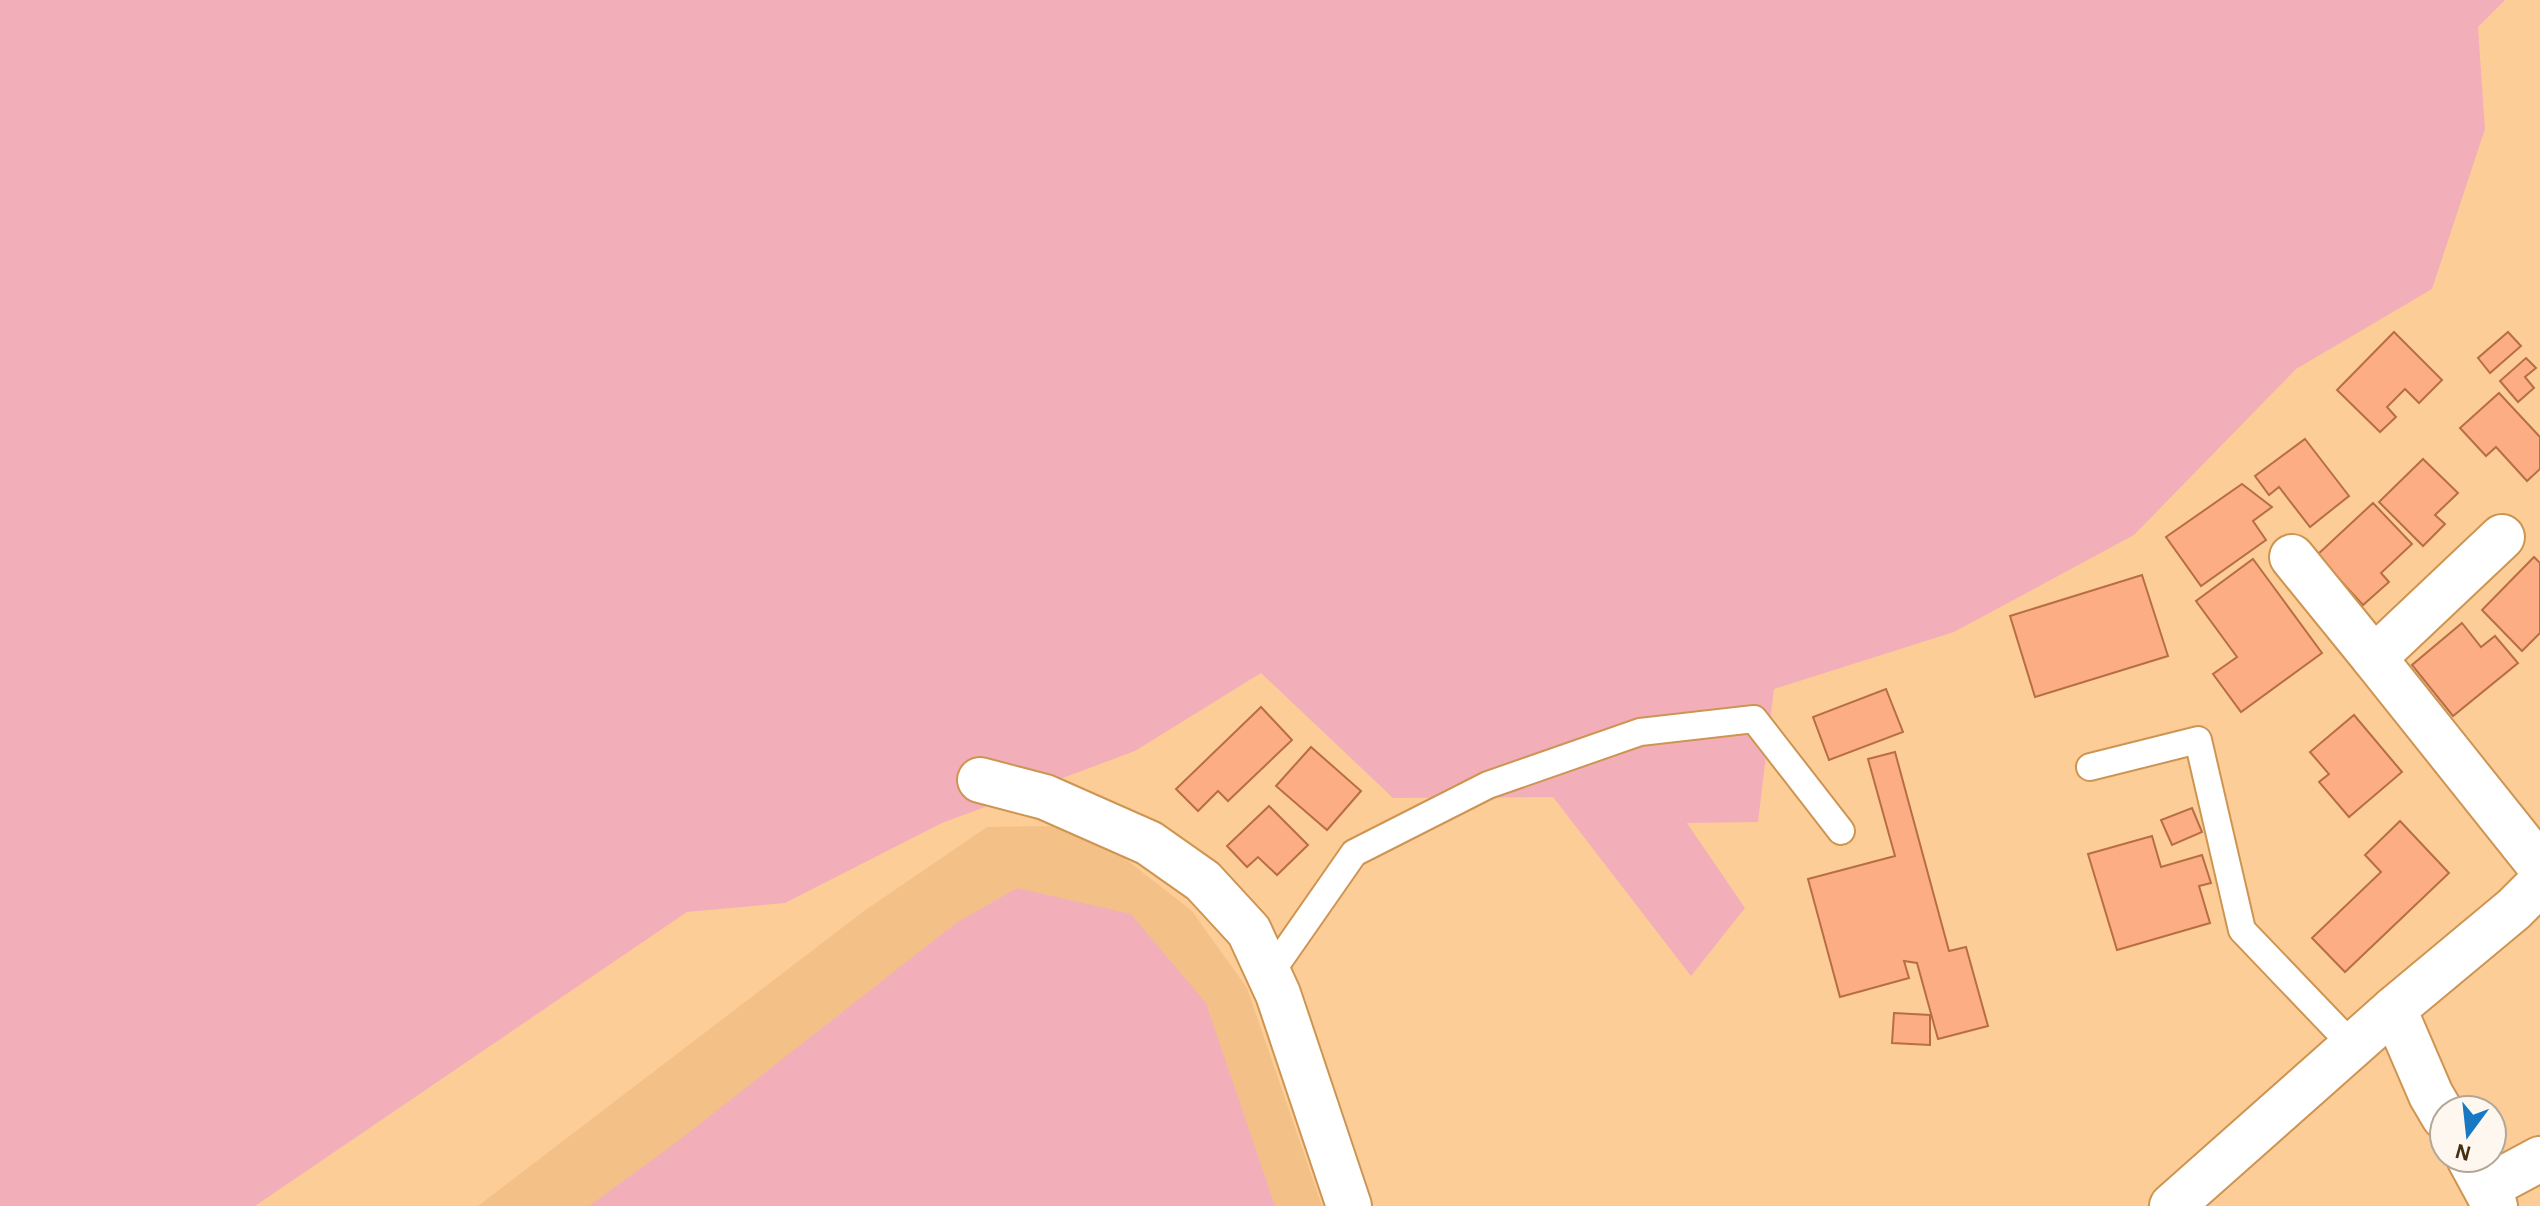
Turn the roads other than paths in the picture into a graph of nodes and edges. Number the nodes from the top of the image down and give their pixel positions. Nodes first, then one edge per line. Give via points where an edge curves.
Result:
1 (2502, 537) dead end
2 (2292, 557) dead end
3 (2374, 658) junction
4 (2090, 767) dead end
5 (980, 780) dead end
6 (1841, 831) dead end
7 (2540, 866) edge
8 (2540, 883) edge
9 (1269, 975) junction
10 (2394, 1009) junction
11 (2352, 1045) junction
12 (2431, 1094) edge
13 (2540, 1159) edge
14 (2483, 1184) edge
15 (1349, 1206) edge
16 (2172, 1206) edge

1 - 3 street
2 - 3 street
3 - 7 street
4 - 11 lane via 2198,740 2242,930
5 - 9 street via 1045,797 1149,843 1203,881 1249,931
6 - 9 lane via 1754,719 1640,732 1488,785 1354,853
8 - 10 street
9 - 15 street
10 - 11 street
10 - 12 street
11 - 16 street
13 - 14 street

